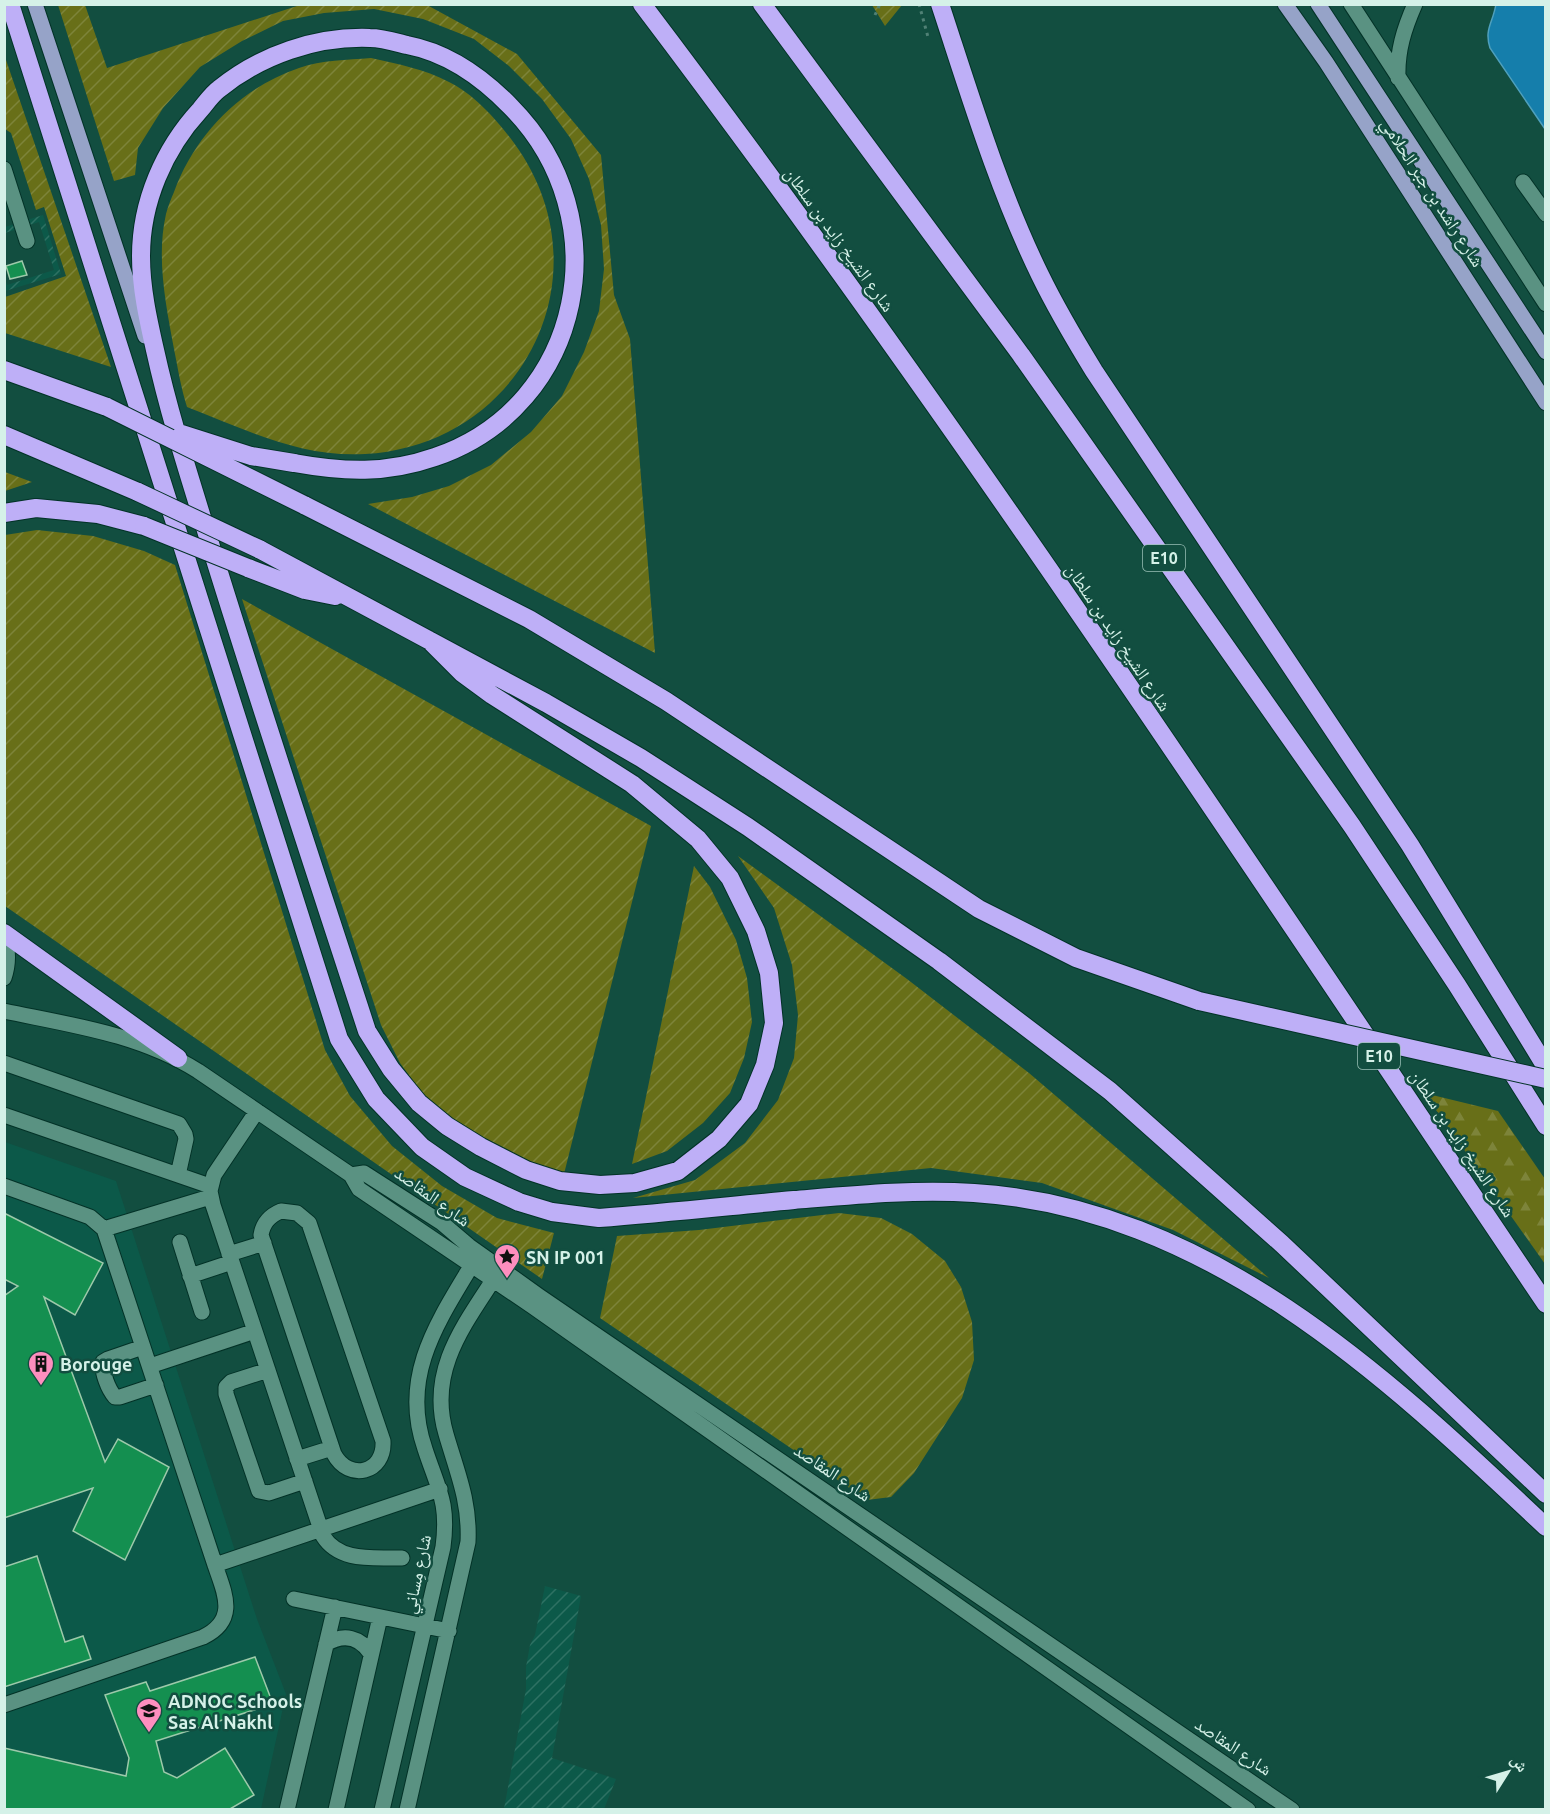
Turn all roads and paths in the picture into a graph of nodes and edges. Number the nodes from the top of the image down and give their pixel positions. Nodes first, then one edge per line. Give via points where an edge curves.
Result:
1 (10, 4) edge
2 (35, 4) edge
3 (642, 4) edge
4 (762, 4) edge
5 (880, 4) edge
6 (919, 4) edge
7 (940, 4) edge
8 (1285, 4) edge
9 (1318, 4) edge
10 (1351, 4) edge
11 (1415, 4) edge
12 (875, 15) dead end
13 (928, 37) dead end
14 (1398, 78) junction
15 (4, 170) edge
16 (1523, 182) dead end
17 (1545, 214) edge
18 (27, 241) dead end
19 (1545, 304) edge
20 (1545, 352) edge
21 (4, 370) edge
22 (166, 398) junction
23 (1545, 403) edge
24 (107, 407) junction
25 (4, 435) edge
26 (4, 513) edge
27 (356, 601) junction
28 (429, 640) junction
29 (4, 934) edge
30 (4, 978) edge
31 (4, 1011) edge
32 (178, 1058) junction
33 (4, 1063) edge
34 (1545, 1067) edge
35 (1545, 1079) edge
36 (257, 1111) junction
37 (4, 1115) edge
38 (1545, 1126) edge
39 (178, 1175) junction
40 (4, 1186) edge
41 (210, 1192) junction
42 (104, 1229) junction
43 (180, 1242) dead end
44 (264, 1243) junction
45 (230, 1258) junction
46 (475, 1260) junction
47 (497, 1274) junction
48 (190, 1276) junction
49 (1545, 1304) edge
50 (202, 1312) dead end
51 (255, 1331) junction
52 (143, 1347) junction
53 (150, 1366) junction
54 (268, 1370) junction
55 (156, 1385) junction
56 (663, 1389) junction
57 (332, 1448) junction
58 (297, 1459) junction
59 (305, 1482) junction
60 (440, 1489) junction
61 (1545, 1494) edge
62 (1545, 1527) edge
63 (321, 1530) junction
64 (402, 1558) dead end
65 (215, 1565) junction
66 (294, 1599) dead end
67 (335, 1607) junction
68 (380, 1617) junction
69 (425, 1625) junction
70 (448, 1630) junction
71 (326, 1644) junction
72 (371, 1654) junction
73 (4, 1705) edge
74 (287, 1809) edge
75 (336, 1809) edge
76 (382, 1809) edge
77 (407, 1809) edge
78 (1248, 1809) edge
79 (1292, 1809) edge

1 - 62 highway via 339,1039 376,1099 422,1147 465,1178 519,1202 552,1212 599,1218 906,1191 975,1193 1057,1204 1138,1229 1233,1274 1316,1327 1399,1394
2 - 22 main road
3 - 49 highway, شارع الشيخ زايد بن سلطان / E10 via 961,442
4 - 38 highway, E10 via 1022,355 1352,826
5 - 12 path
6 - 13 path
7 - 34 highway via 1018,225 1065,324 1410,845
8 - 23 main road, شارع راشد بن جبر الحلامي
9 - 20 main road, شارع راشد بن جبر الحلامي
10 - 14 street
11 - 14 street via 1403,32
14 - 19 street
15 - 18 street
16 - 17 street
21 - 24 highway
22 - 24 highway, bridge via 145,308 141,255 146,208 164,160 186,125 218,89 292,48 372,38 416,46 460,64 491,87 547,153 562,188 573,230 572,305 539,380 511,411 474,440 406,466 367,471 329,469 251,456
22 - 28 highway via 367,1031 391,1069 418,1103 447,1126 526,1170 560,1181 600,1185 634,1183 678,1171 718,1139 749,1104 765,1065 774,1023 769,973 756,932 730,878 698,839 632,784 462,673
24 - 35 highway, bridge via 529,620 666,701 979,909 1076,958 1200,1001
25 - 27 highway, bridge via 259,549
26 - 27 highway, bridge via 36,508 98,514 144,526 305,590
27 - 28 highway
28 - 61 highway via 641,758 748,827 939,961 1110,1091 1282,1244
29 - 30 street via 8,964
29 - 32 highway
31 - 32 street, شارع المقاصد via 117,1035
32 - 36 street, شارع المقاصد
33 - 39 street via 179,1124 186,1139
36 - 41 street via 214,1175
36 - 46 street, شارع المقاصد via 351,1175 368,1175 442,1223
37 - 39 street
39 - 41 street
40 - 42 street via 90,1217
41 - 42 street
41 - 45 street
42 - 52 street
43 - 48 street
44 - 45 street
44 - 57 street
44 - 57 street via 262,1229 275,1214 297,1213 309,1223 384,1448 378,1461 359,1471 344,1467
45 - 48 street
45 - 51 street
46 - 47 street, شارع المقاصد
46 - 60 street, شارع مِسانِي via 431,1335 419,1372 420,1430
47 - 56 street, شارع المقاصد
47 - 70 street via 450,1350 441,1386 445,1432 463,1485 469,1523 465,1560
48 - 50 street
51 - 53 street
51 - 54 street
52 - 53 street
52 - 55 street via 105,1360 102,1365 110,1392 118,1397
53 - 55 street
54 - 58 street
54 - 59 street via 231,1382 226,1394 259,1491 269,1493
55 - 65 street
56 - 78 street, شارع المقاصد
56 - 79 street, شارع المقاصد
57 - 58 street
58 - 59 street
59 - 63 street
60 - 63 street
60 - 69 street, شارع مِسانِي via 444,1539
63 - 64 street via 332,1548 347,1556
63 - 65 street
65 - 73 street via 227,1606 222,1622 210,1633
66 - 67 street
67 - 68 street
67 - 71 street
68 - 69 street
68 - 72 street
69 - 70 street
69 - 76 street, شارع مِسانِي
70 - 77 street
71 - 72 street via 351,1637
71 - 74 street
72 - 75 street

